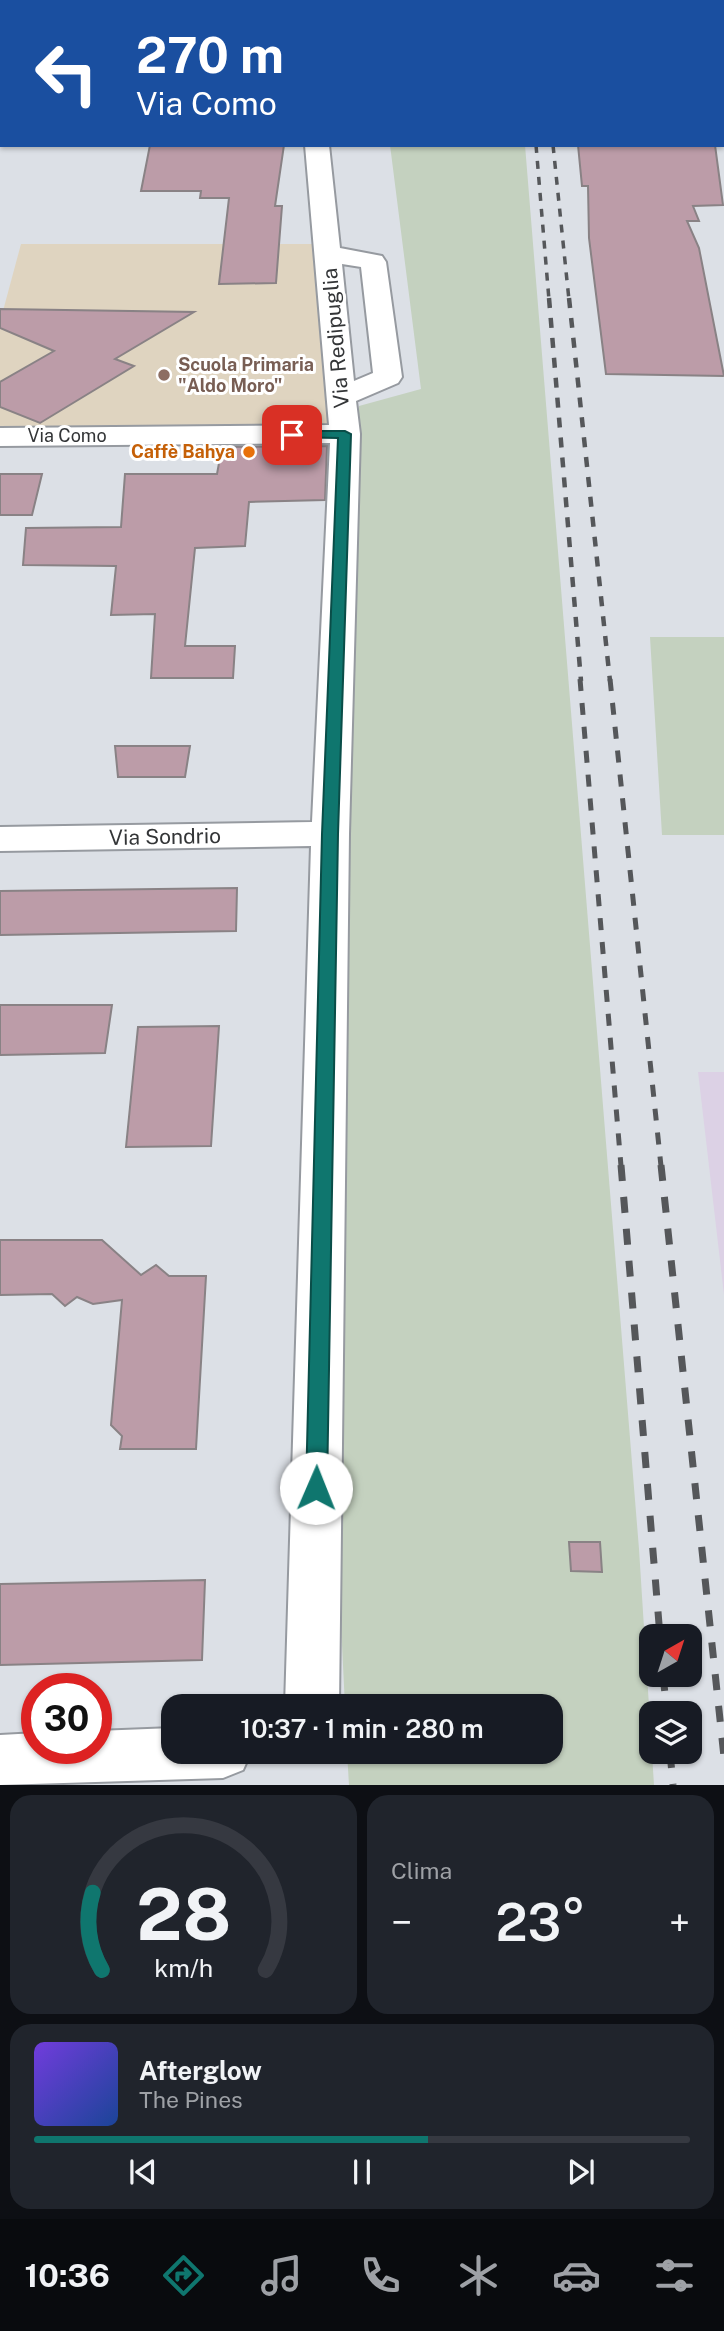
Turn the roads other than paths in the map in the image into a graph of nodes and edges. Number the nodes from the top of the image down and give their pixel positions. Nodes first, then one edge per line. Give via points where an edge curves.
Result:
1 (317, 147) edge
2 (328, 253) junction
3 (343, 416) junction
4 (0, 437) edge
5 (330, 834) junction
6 (0, 839) edge
7 (312, 1694) edge
8 (161, 1755) edge
9 (0, 1761) edge

1 - 2 street, Via Redipuglia
2 - 3 street, Via Redipuglia
2 - 3 street via 373,262 388,377
3 - 4 street, Via Como
3 - 5 street, Via Redipuglia
5 - 6 street, Via Sondrio
5 - 7 street, Via Redipuglia
8 - 9 street

